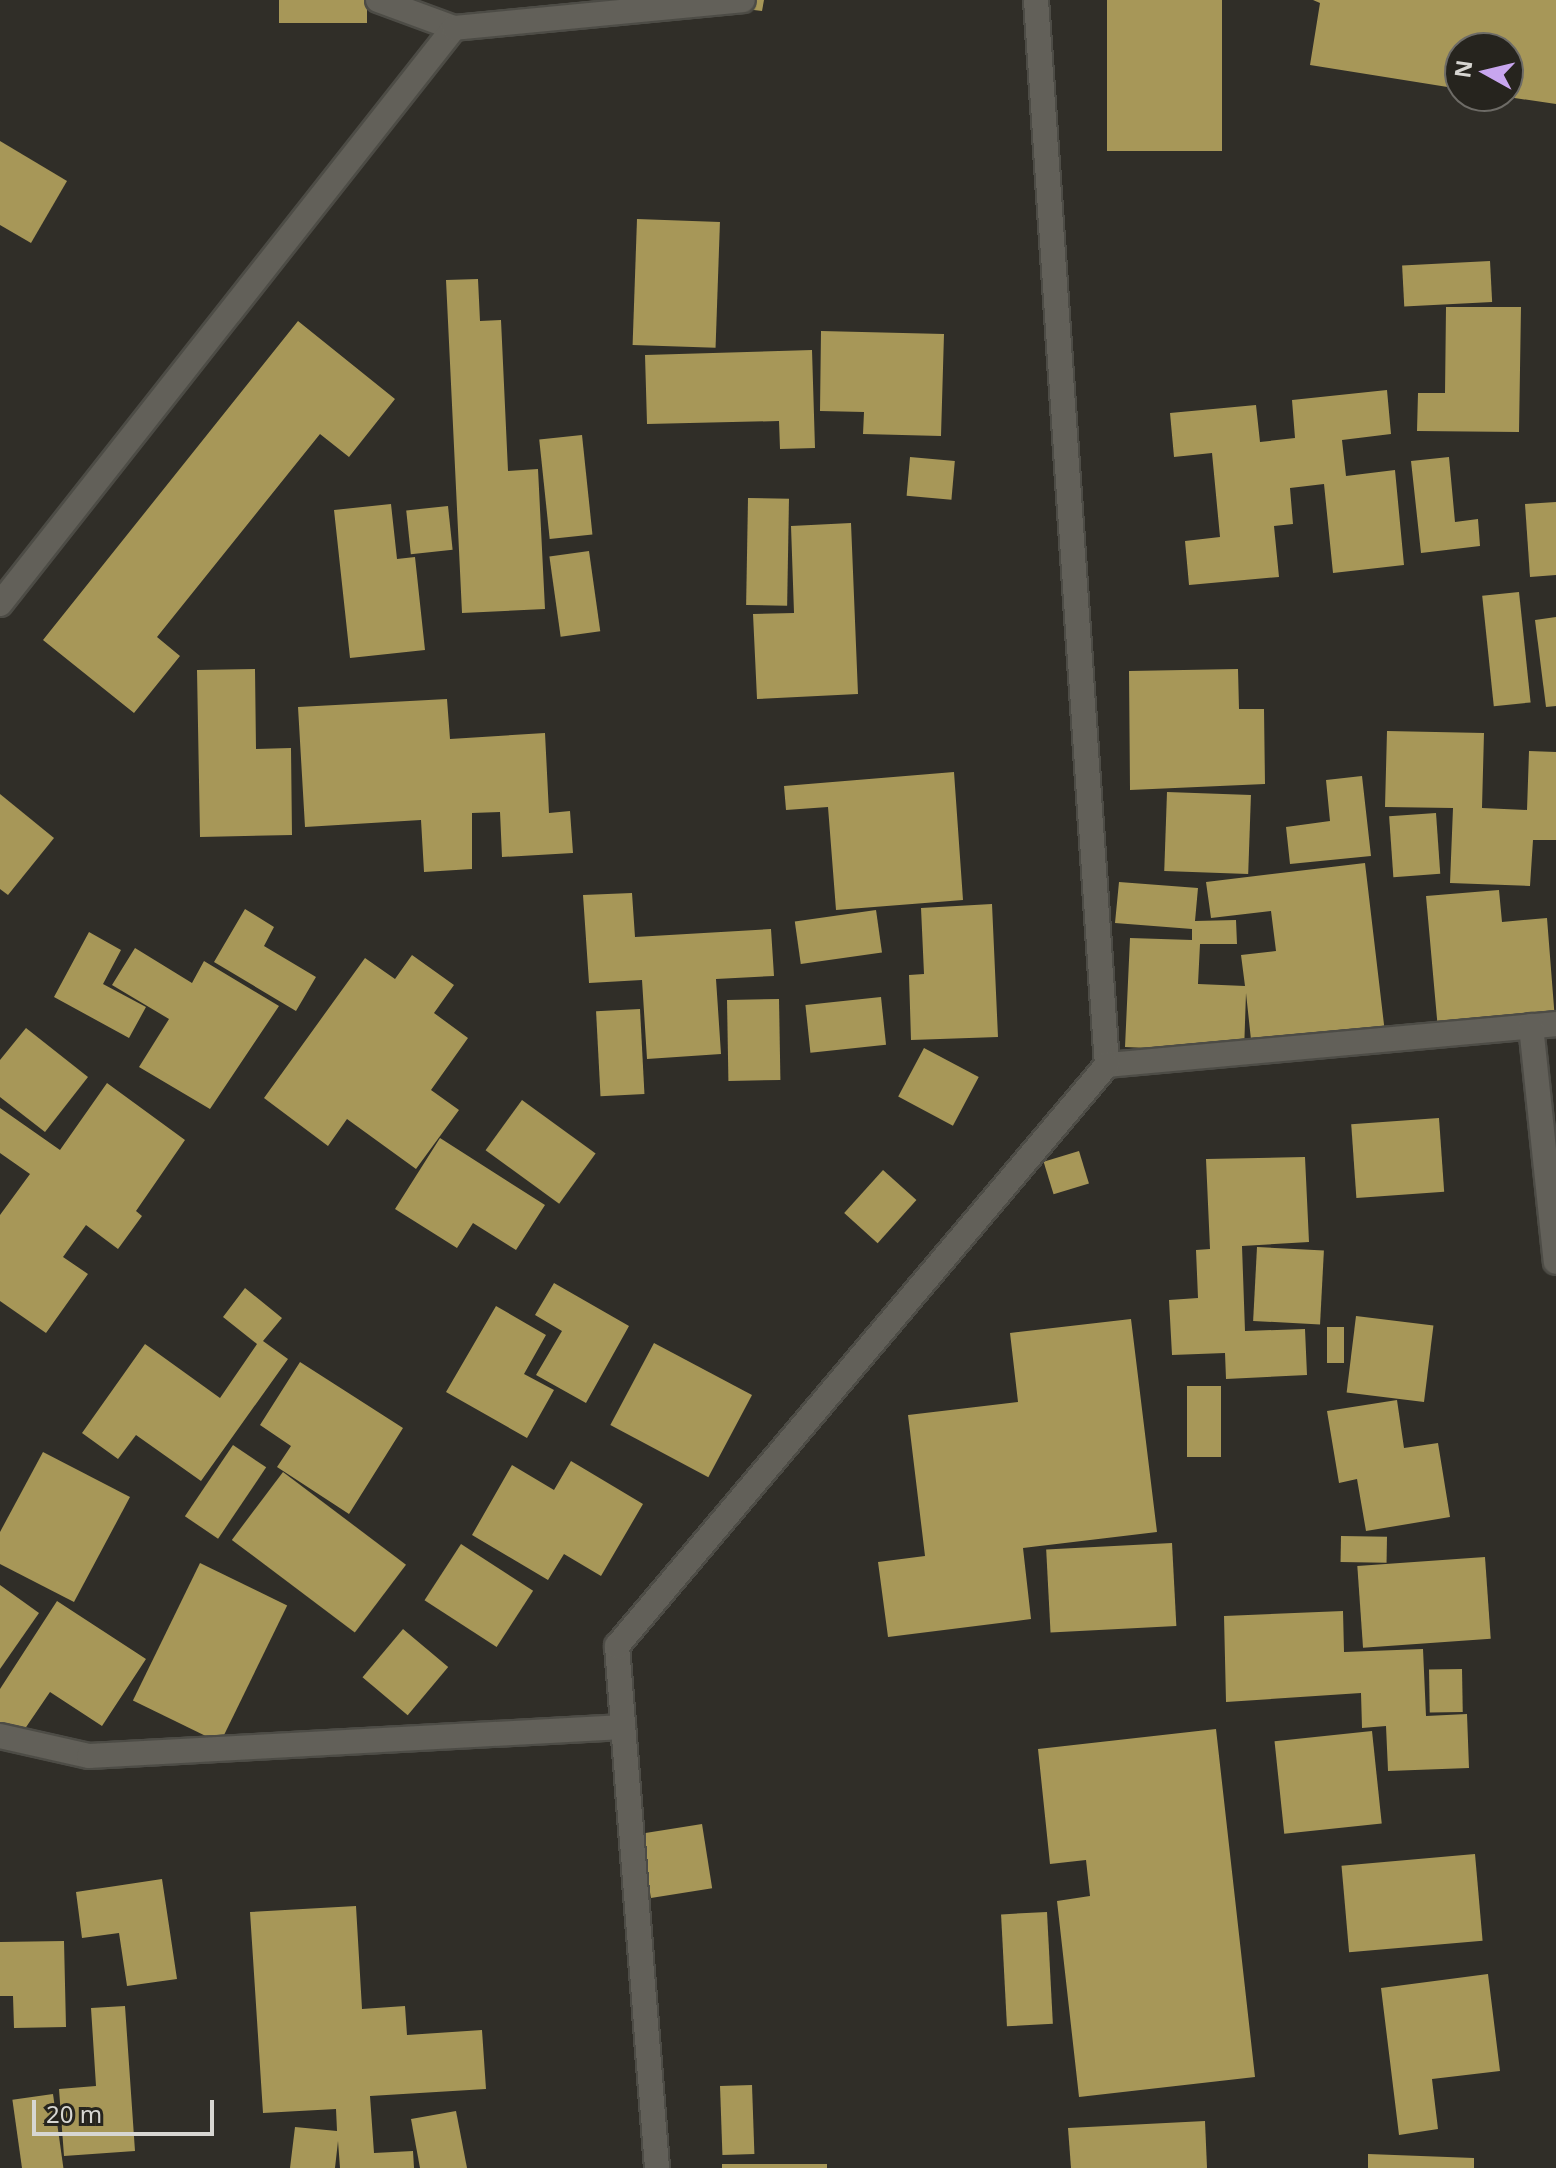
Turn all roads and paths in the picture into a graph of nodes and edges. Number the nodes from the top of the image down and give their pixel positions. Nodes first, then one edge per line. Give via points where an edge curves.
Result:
1 (378, 0) edge
2 (743, 0) edge
3 (1036, 0) edge
4 (454, 28) junction
5 (0, 604) edge
6 (1556, 1024) edge
7 (1531, 1026) junction
8 (1107, 1065) junction
9 (1556, 1262) edge
10 (623, 1727) junction
11 (0, 1736) edge
12 (657, 2168) edge

1 - 4 street
2 - 4 street
3 - 8 street
4 - 5 street
6 - 7 street
7 - 8 street
7 - 9 street
8 - 10 street via 617,1646
10 - 11 street via 89,1756
10 - 12 street

